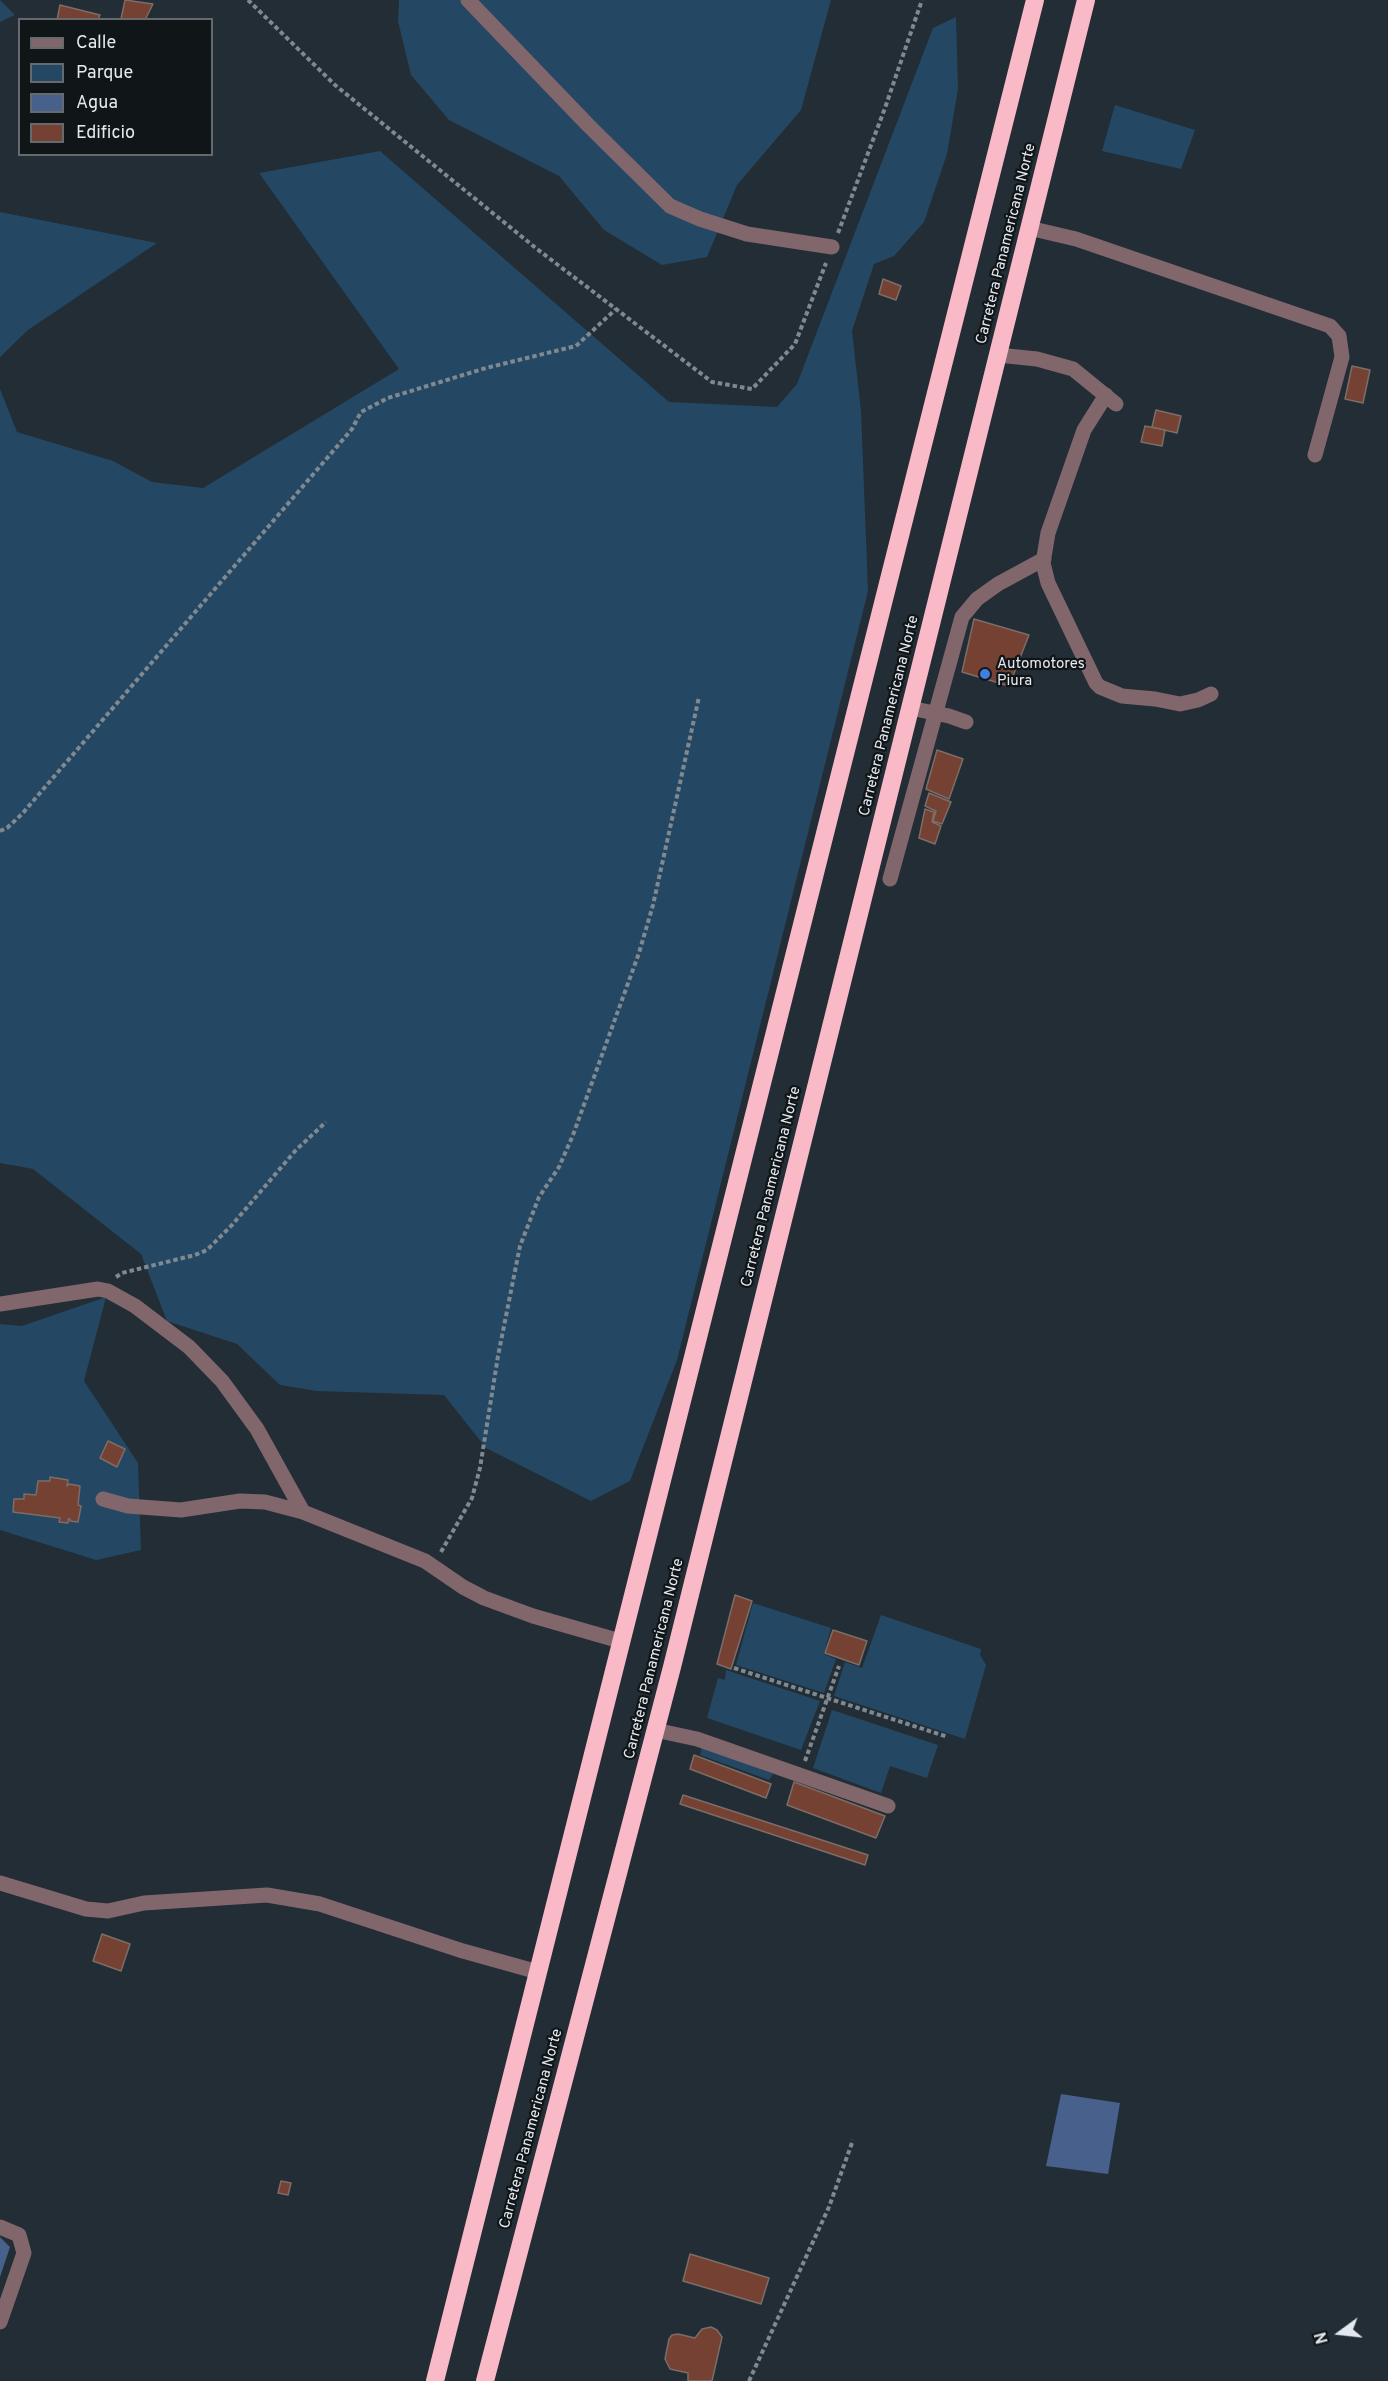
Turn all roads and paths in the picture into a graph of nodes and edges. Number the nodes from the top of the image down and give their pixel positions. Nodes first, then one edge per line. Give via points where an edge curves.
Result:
1 (248, 0) edge
2 (468, 0) edge
3 (922, 0) edge
4 (1035, 0) edge
5 (1086, 0) edge
6 (1029, 228) junction
7 (832, 247) junction
8 (616, 309) junction
9 (998, 355) junction
10 (1315, 455) dead end
11 (1044, 558) junction
12 (1211, 694) dead end
13 (699, 697) dead end
14 (910, 708) junction
15 (934, 713) junction
16 (966, 722) dead end
17 (0, 831) edge
18 (890, 879) dead end
19 (326, 1122) dead end
20 (108, 1291) junction
21 (0, 1304) edge
22 (103, 1499) dead end
23 (303, 1512) junction
24 (433, 1566) junction
25 (620, 1641) junction
26 (839, 1666) dead end
27 (734, 1668) dead end
28 (828, 1698) junction
29 (655, 1730) junction
30 (948, 1737) dead end
31 (800, 1776) junction
32 (888, 1806) dead end
33 (0, 1883) edge
34 (538, 1972) junction
35 (853, 2140) dead end
36 (0, 2227) edge
37 (0, 2322) edge
38 (435, 2381) edge
39 (485, 2381) edge
40 (749, 2381) edge

1 - 8 path via 335,85
2 - 7 lane via 670,206 747,234
3 - 7 path
4 - 25 highway, Carretera Panamericana Norte
5 - 6 highway, Carretera Panamericana Norte
6 - 9 highway, Carretera Panamericana Norte
6 - 10 lane via 1076,239 1330,326 1339,336 1342,357
7 - 8 path via 795,344 752,388 712,382
8 - 17 path via 576,346 388,398 361,412 352,429 30,805
9 - 11 lane via 1062,364 1111,399 1084,430 1048,533
9 - 14 highway, Carretera Panamericana Norte
11 - 12 lane via 1048,583 1100,687 1122,696 1180,704
11 - 15 lane via 977,599 963,617
13 - 24 path via 639,953 573,1135 559,1167 539,1197 520,1246 478,1478 472,1498
14 - 15 lane
14 - 29 highway, Carretera Panamericana Norte
15 - 16 lane
15 - 18 lane
19 - 20 path via 207,1250 122,1273
20 - 21 lane via 98,1289
20 - 23 lane via 135,1306 189,1347 222,1381 257,1429
22 - 23 lane via 128,1506 181,1510 240,1501 265,1502
23 - 24 lane
24 - 25 lane via 484,1598
25 - 34 highway, Carretera Panamericana Norte
26 - 28 path
27 - 28 path
28 - 30 path
28 - 31 path
29 - 31 lane via 697,1739
29 - 39 highway, Carretera Panamericana Norte
31 - 32 lane
33 - 34 lane via 86,1909 108,1911 144,1903 267,1895 320,1904
34 - 38 highway, Carretera Panamericana Norte
35 - 40 path via 829,2207
36 - 37 lane via 19,2235 24,2253

